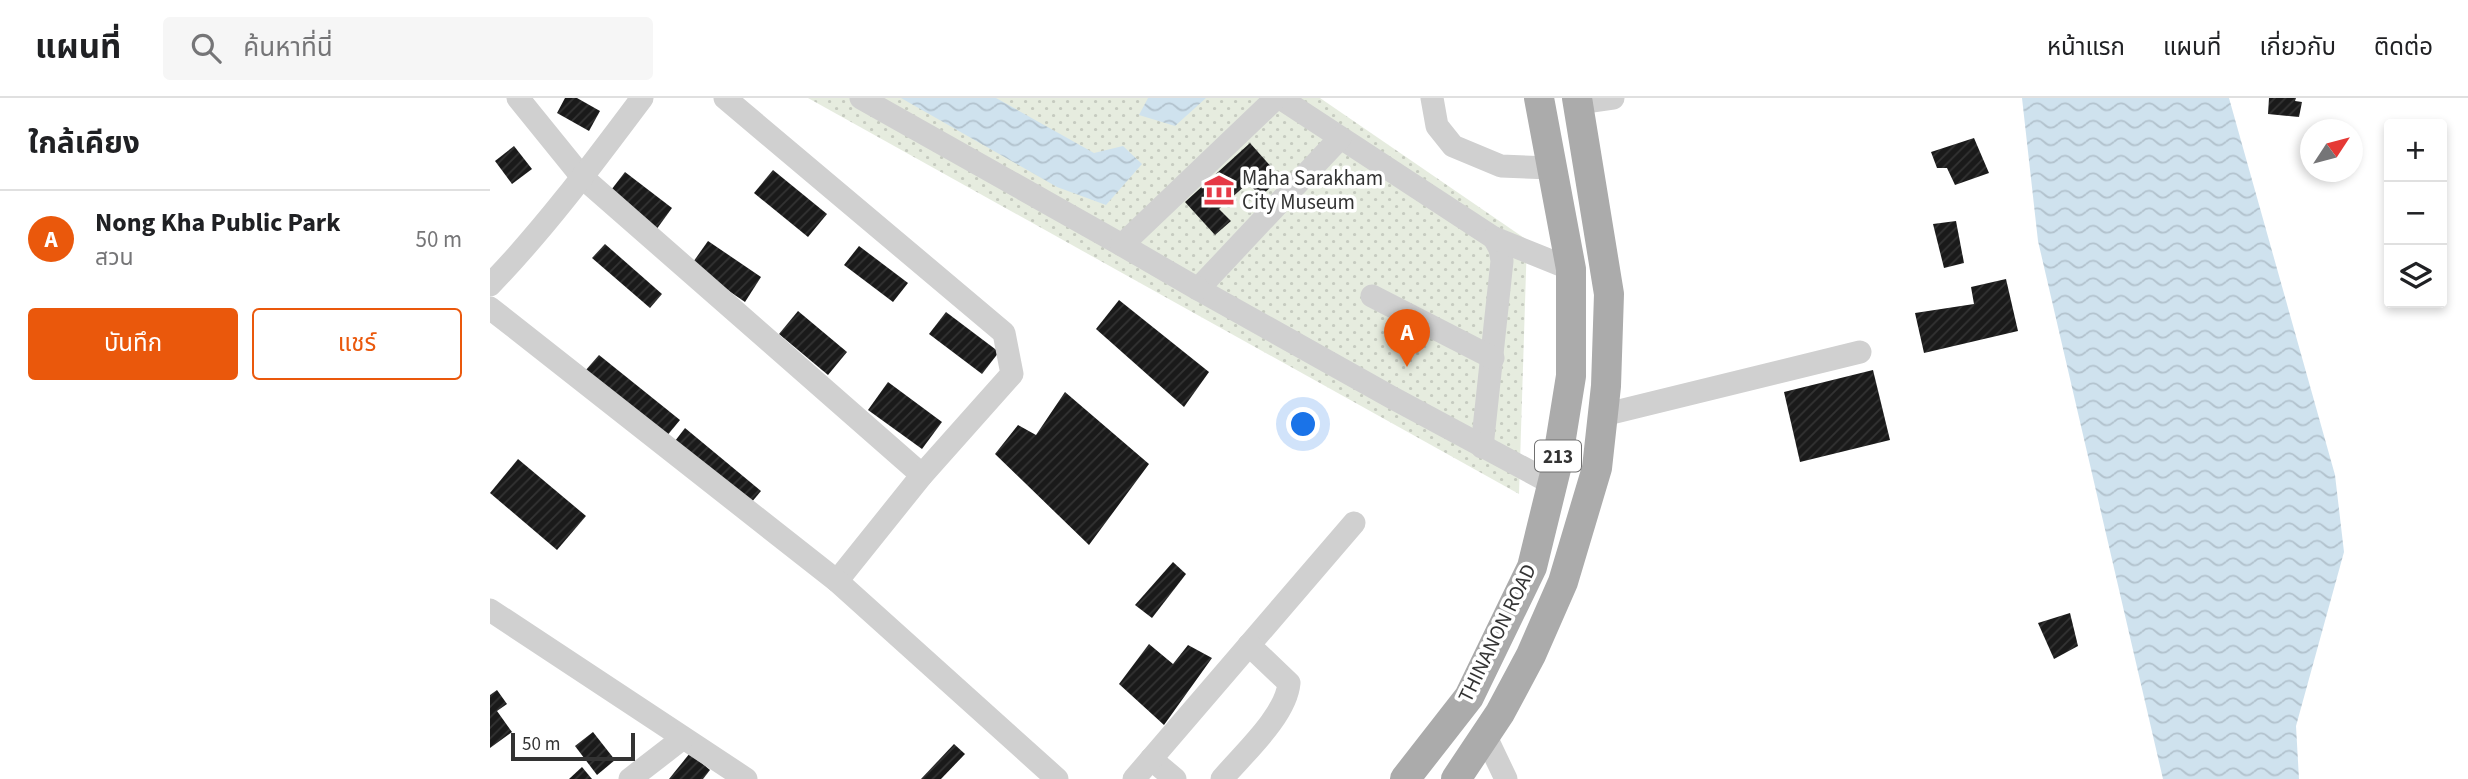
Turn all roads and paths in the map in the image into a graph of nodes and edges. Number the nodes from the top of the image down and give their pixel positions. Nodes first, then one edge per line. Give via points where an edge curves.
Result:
1 (518, 98) edge
2 (642, 98) edge
3 (725, 98) edge
4 (861, 98) edge
5 (1278, 98) edge
6 (1432, 98) edge
7 (1539, 98) edge
8 (1613, 98) edge
9 (1578, 101) edge
10 (1340, 138) junction
11 (1552, 167) junction
12 (582, 177) junction
13 (1494, 238) junction
14 (1122, 245) junction
15 (1571, 269) junction
16 (490, 285) edge
17 (1198, 289) junction
18 (1372, 296) dead end
19 (490, 308) edge
20 (1860, 352) dead end
21 (1493, 359) junction
22 (1603, 415) junction
23 (1482, 447) junction
24 (922, 475) junction
25 (1553, 484) junction
26 (1354, 523) dead end
27 (837, 581) junction
28 (492, 615) edge
29 (1249, 645) junction
30 (1485, 735) junction
31 (683, 738) junction
32 (1151, 759) junction
33 (629, 779) edge
34 (746, 779) edge
35 (1057, 779) edge
36 (1134, 779) edge
37 (1175, 779) edge
38 (1222, 779) edge
39 (1405, 779) edge
40 (1456, 779) edge
41 (1506, 779) edge

1 - 12 street
2 - 12 street
3 - 24 street via 1003,332 1012,374
4 - 14 street
5 - 10 street
5 - 14 street
6 - 11 street via 1437,125 1453,146 1501,166
7 - 11 main road, THINANON ROAD / 213
8 - 9 street
9 - 22 main road, THINANON ROAD / 213 via 1609,294
10 - 13 street
10 - 17 street
11 - 15 main road, THINANON ROAD / 213
12 - 16 street
12 - 24 street
13 - 15 street
13 - 21 street via 1502,261
14 - 17 street
15 - 25 main road, THINANON ROAD / 213 via 1571,376
17 - 23 street
18 - 21 street
19 - 27 street
20 - 22 street
21 - 23 street
22 - 30 main road, THINANON ROAD / 213 via 1597,468 1563,582 1531,655
23 - 25 street
24 - 27 street
25 - 39 main road, THINANON ROAD / 213 via 1532,567 1469,697
26 - 29 street
27 - 35 street
28 - 31 street
29 - 32 street
29 - 38 street via 1289,683 1287,697
30 - 40 main road, THINANON ROAD / 213
30 - 41 street
31 - 33 street
31 - 34 street
32 - 36 street
32 - 37 street

